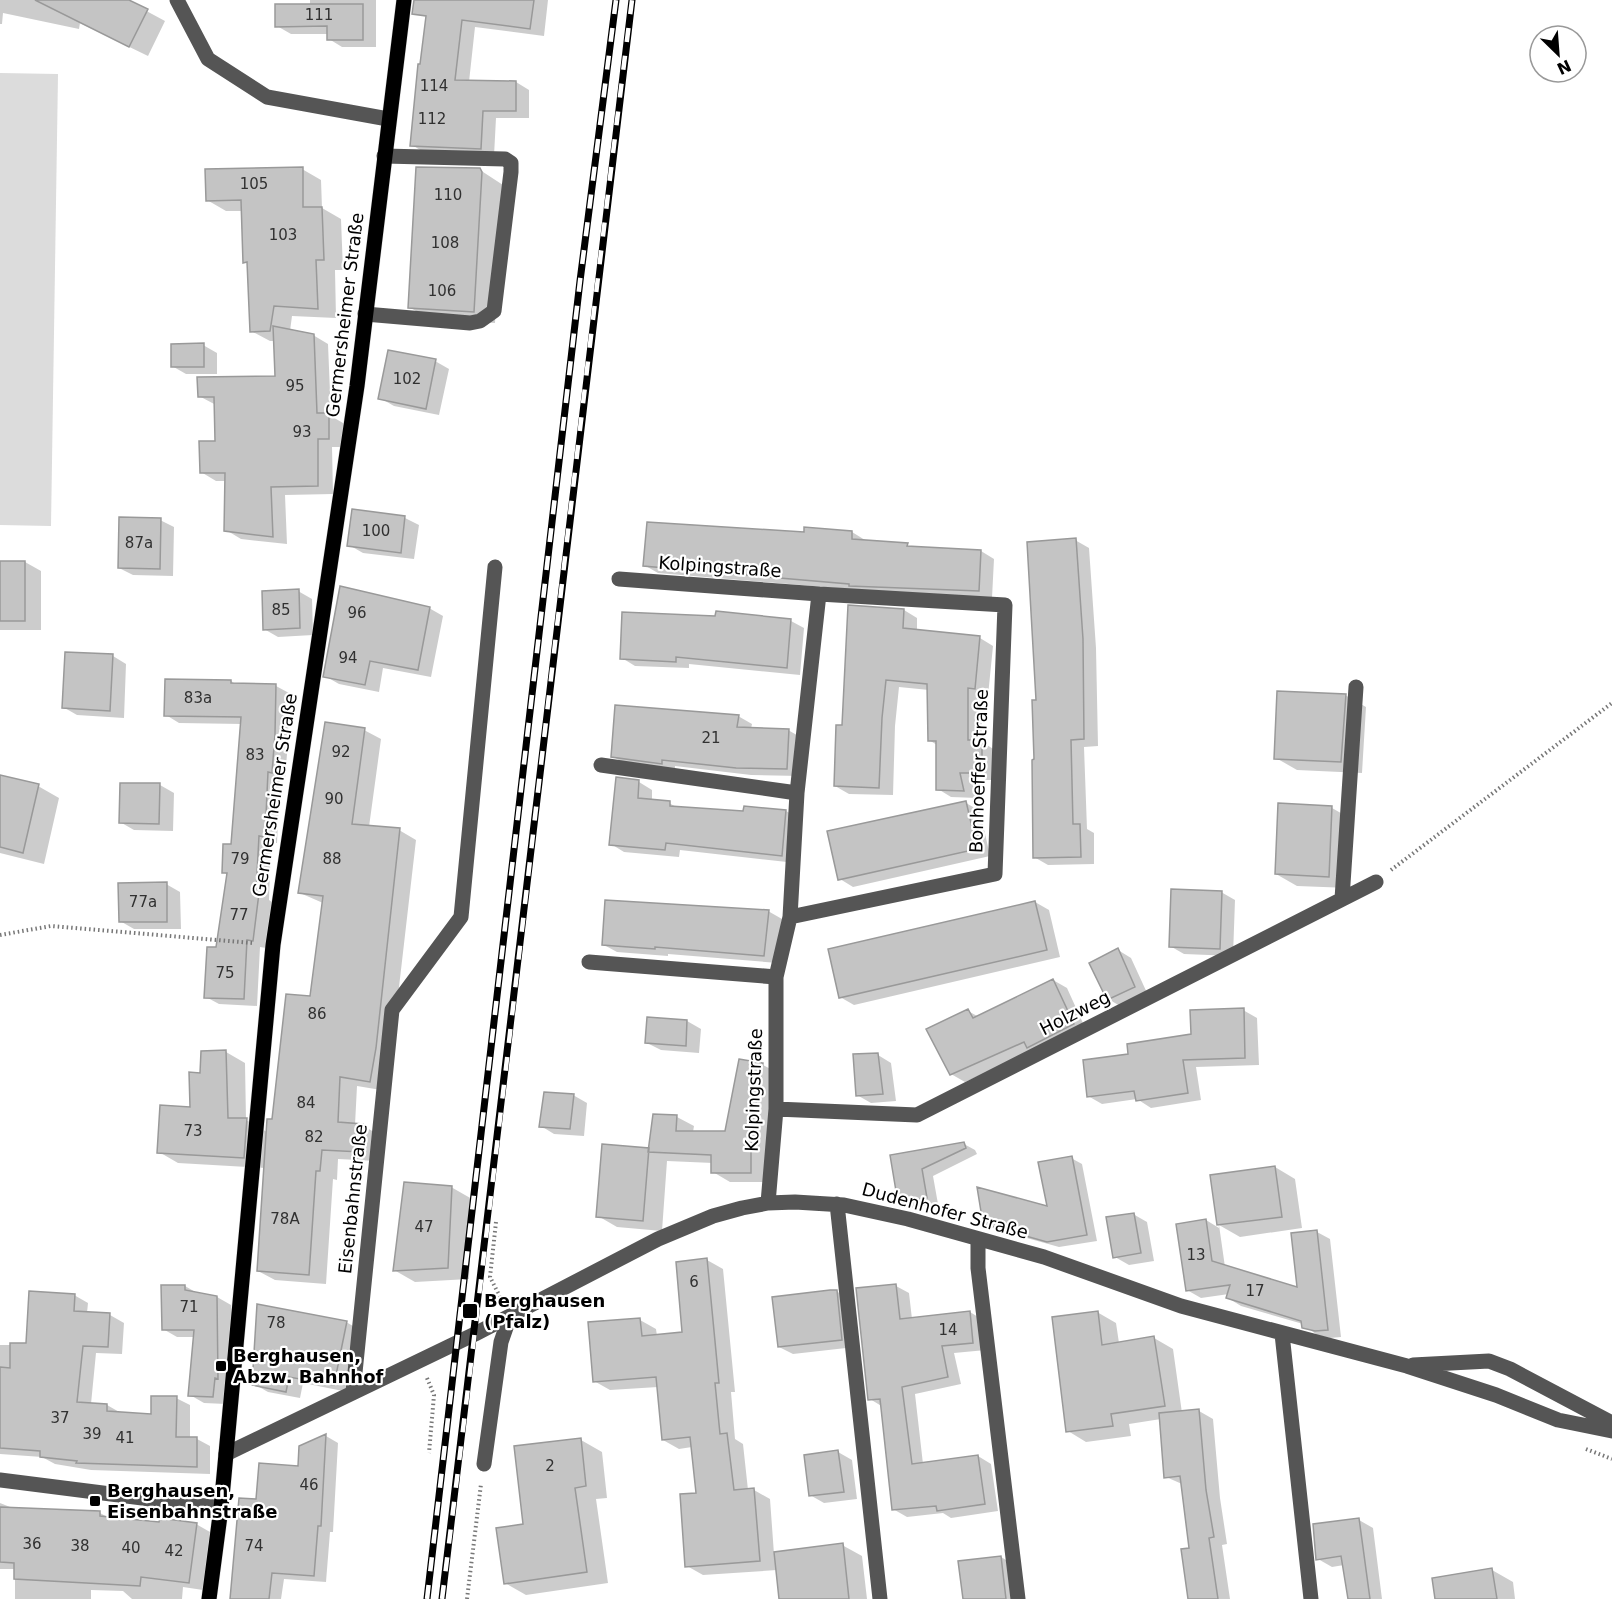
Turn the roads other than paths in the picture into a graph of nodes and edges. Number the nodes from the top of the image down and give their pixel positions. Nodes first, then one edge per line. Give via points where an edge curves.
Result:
1 (177, 0) edge
2 (404, 0) edge
3 (388, 119) junction
4 (384, 156) junction
5 (365, 314) junction
6 (495, 567) dead end
7 (619, 579) dead end
8 (819, 594) junction
9 (1005, 605) joint
10 (1356, 687) dead end
11 (601, 765) dead end
12 (797, 793) junction
13 (1376, 882) road end
14 (1342, 899) junction
15 (790, 917) junction
16 (589, 962) dead end
17 (776, 977) junction
18 (776, 1109) junction
19 (768, 1203) junction
20 (837, 1204) junction
21 (978, 1239) junction
22 (510, 1316) junction
23 (1282, 1334) junction
24 (1407, 1366) junction
25 (353, 1392) junction
26 (1612, 1423) edge
27 (1612, 1431) edge
28 (226, 1454) junction
29 (484, 1464) road end
30 (0, 1480) edge
31 (221, 1508) junction
32 (209, 1599) edge
33 (880, 1599) edge
34 (1018, 1599) edge
35 (1311, 1599) edge

1 - 3 street via 208,59 267,97
2 - 3 main road, Germersheimer Straße
3 - 4 main road, Germersheimer Straße
4 - 5 main road, Germersheimer Straße
4 - 5 street via 505,159 511,163 511,172 494,311 470,323
5 - 28 main road, Germersheimer Straße via 273,945
6 - 25 street, Eisenbahnstraße via 460,917 392,1010
7 - 8 street, Kolpingstraße
8 - 9 street, Kolpingstraße
8 - 12 street, Kolpingstraße
9 - 15 street, Bonhoeffer Straße via 995,874
10 - 14 street
11 - 12 street
12 - 15 street, Kolpingstraße
13 - 14 street, Holzweg
14 - 18 street, Holzweg via 917,1115
15 - 17 street, Kolpingstraße
16 - 17 street
17 - 18 street, Kolpingstraße
18 - 19 street, Kolpingstraße
19 - 20 street, Dudenhofer Straße
19 - 22 street, Dudenhofer Straße via 713,1216 658,1239
20 - 21 street, Dudenhofer Straße
20 - 33 street
21 - 23 street, Dudenhofer Straße via 1044,1257 1181,1306
21 - 34 street via 978,1268
22 - 25 street, Dudenhofer Straße
22 - 29 street via 501,1342
23 - 24 street, Dudenhofer Straße
23 - 35 street
24 - 26 street, Dudenhofer Straße via 1489,1361
24 - 27 street, Dudenhofer Straße via 1558,1420
25 - 28 street, Dudenhofer Straße
28 - 31 main road, Germersheimer Straße
30 - 31 street
31 - 32 main road, Germersheimer Straße

